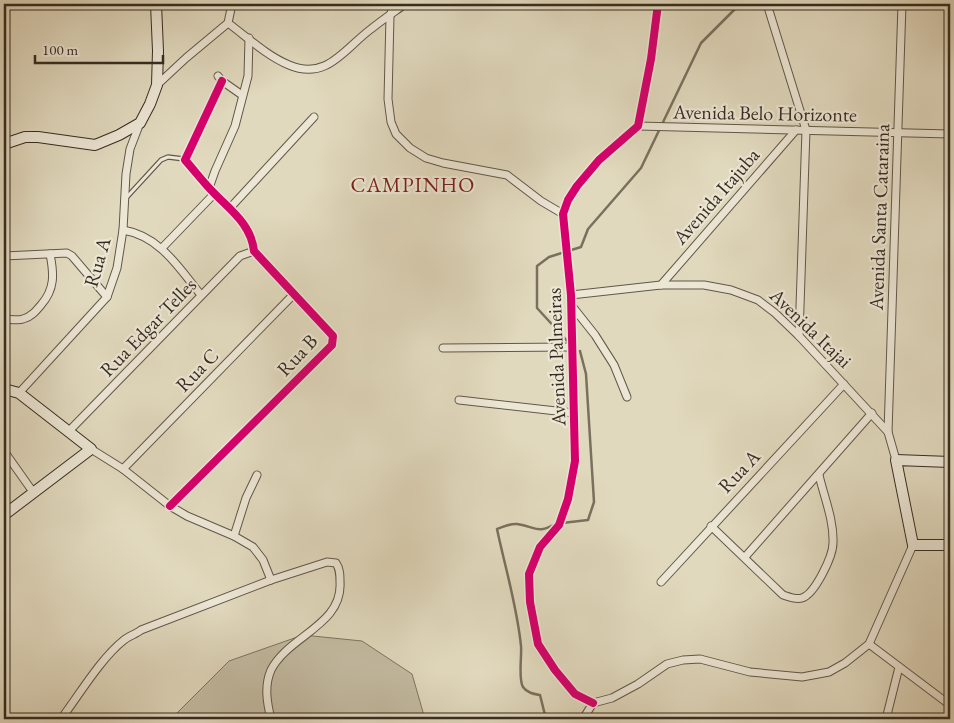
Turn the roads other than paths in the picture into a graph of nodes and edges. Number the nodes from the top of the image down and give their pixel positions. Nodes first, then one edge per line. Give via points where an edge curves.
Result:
1 (156, 4) edge
2 (232, 4) edge
3 (394, 4) edge
4 (405, 4) edge
5 (658, 4) edge
6 (767, 4) edge
7 (902, 4) edge
8 (390, 16) junction
9 (228, 23) junction
10 (249, 38) junction
11 (157, 85) junction
12 (242, 95) junction
13 (314, 117) dead end
14 (140, 123) junction
15 (638, 126) junction
16 (796, 130) junction
17 (806, 130) junction
18 (898, 132) junction
19 (950, 134) edge
20 (4, 144) edge
21 (185, 160) junction
22 (211, 191) junction
23 (124, 200) junction
24 (230, 208) junction
25 (563, 214) junction
26 (123, 230) junction
27 (162, 248) junction
28 (254, 251) junction
29 (50, 254) junction
30 (4, 256) edge
31 (662, 285) junction
32 (294, 294) junction
33 (201, 295) junction
34 (571, 295) junction
35 (107, 297) junction
36 (571, 306) junction
37 (4, 319) edge
38 (799, 336) junction
39 (571, 347) junction
40 (443, 348) dead end
41 (844, 384) junction
42 (4, 389) edge
43 (20, 393) junction
44 (627, 397) dead end
45 (459, 400) dead end
46 (574, 413) junction
47 (872, 413) junction
48 (70, 431) junction
49 (888, 432) junction
50 (91, 449) junction
51 (4, 451) edge
52 (896, 460) junction
53 (950, 462) edge
54 (123, 469) junction
55 (257, 475) dead end
56 (819, 475) junction
57 (33, 492) junction
58 (170, 506) junction
59 (4, 515) edge
60 (710, 526) junction
61 (234, 536) junction
62 (913, 545) junction
63 (950, 545) edge
64 (745, 557) junction
65 (271, 580) junction
66 (660, 582) dead end
67 (869, 644) junction
68 (899, 667) junction
69 (593, 703) junction
70 (950, 705) edge
71 (62, 719) edge
72 (270, 719) edge
73 (583, 719) edge
74 (886, 719) edge

1 - 11 street
2 - 9 street
3 - 8 street
4 - 8 street
5 - 15 street
6 - 17 street
7 - 18 street, Avenida Santa Cataraina
8 - 10 street via 371,28 331,64 317,69 288,65
8 - 25 street via 388,99 396,134 426,158 507,175
9 - 10 street
9 - 11 street
10 - 12 street via 248,76
11 - 14 street
12 - 21 street via 220,79
12 - 22 street via 235,126 214,171
13 - 24 street
14 - 20 street via 95,145 38,137
14 - 23 street, Rua A via 130,149
15 - 16 street, Avenida Belo Horizonte
15 - 25 street via 599,160 577,186
16 - 17 street, Avenida Belo Horizonte
16 - 31 street, Avenida Itajuba
17 - 18 street, Avenida Belo Horizonte
17 - 38 street
18 - 19 street, Avenida Belo Horizonte
18 - 49 street, Avenida Santa Cataraina
21 - 22 street, Rua B
21 - 23 lane via 168,157 161,160
22 - 24 street, Rua B
22 - 27 street
23 - 26 street, Rua A
24 - 28 street, Rua B via 249,230
25 - 34 street, Avenida Palmeiras
26 - 27 street via 144,236
26 - 35 street, Rua A via 117,268
27 - 33 street
28 - 32 street, Rua B
28 - 33 street, Rua Edgar Telles via 240,256
29 - 30 street
29 - 35 street via 67,253 72,256
29 - 37 street via 53,285 47,298 34,314 21,320
31 - 34 street, Avenida Itajai
31 - 38 street, Avenida Itajai via 704,285 758,300
32 - 54 street, Rua C
32 - 58 street, Rua B via 332,336 332,345
33 - 48 street, Rua Edgar Telles
34 - 36 street, Avenida Palmeiras
35 - 43 street, Rua A
36 - 39 street, Avenida Palmeiras
36 - 44 street via 614,365
38 - 41 street, Avenida Itajai
39 - 40 street
39 - 46 street, Avenida Palmeiras
41 - 47 street, Avenida Itajai
41 - 60 street, Rua A
42 - 43 street
43 - 48 street
45 - 46 street
46 - 69 street, Avenida Palmeiras via 575,461 568,499 559,525 540,547 529,574 530,602 538,644 575,694
47 - 49 street, Avenida Itajai
47 - 56 street
48 - 50 street
49 - 52 street, Avenida Itajai
50 - 54 street
50 - 57 street
51 - 57 street
52 - 53 street
52 - 62 street, Avenida Itajai
54 - 58 street
55 - 61 street
56 - 64 street
56 - 64 street via 832,524 833,544 830,559 813,591 803,598 783,595
57 - 59 street
58 - 61 street
60 - 64 street
60 - 66 street, Rua A
61 - 65 street via 253,547 263,560
62 - 63 street
62 - 67 street
65 - 71 street via 141,630 124,641 96,671
65 - 72 street via 328,562 339,567 340,587 330,614 278,658 271,671 266,688
67 - 68 street
67 - 69 street via 829,672 802,677 750,672 700,659 683,660 667,664 612,698
68 - 70 street
68 - 74 street
69 - 73 street

